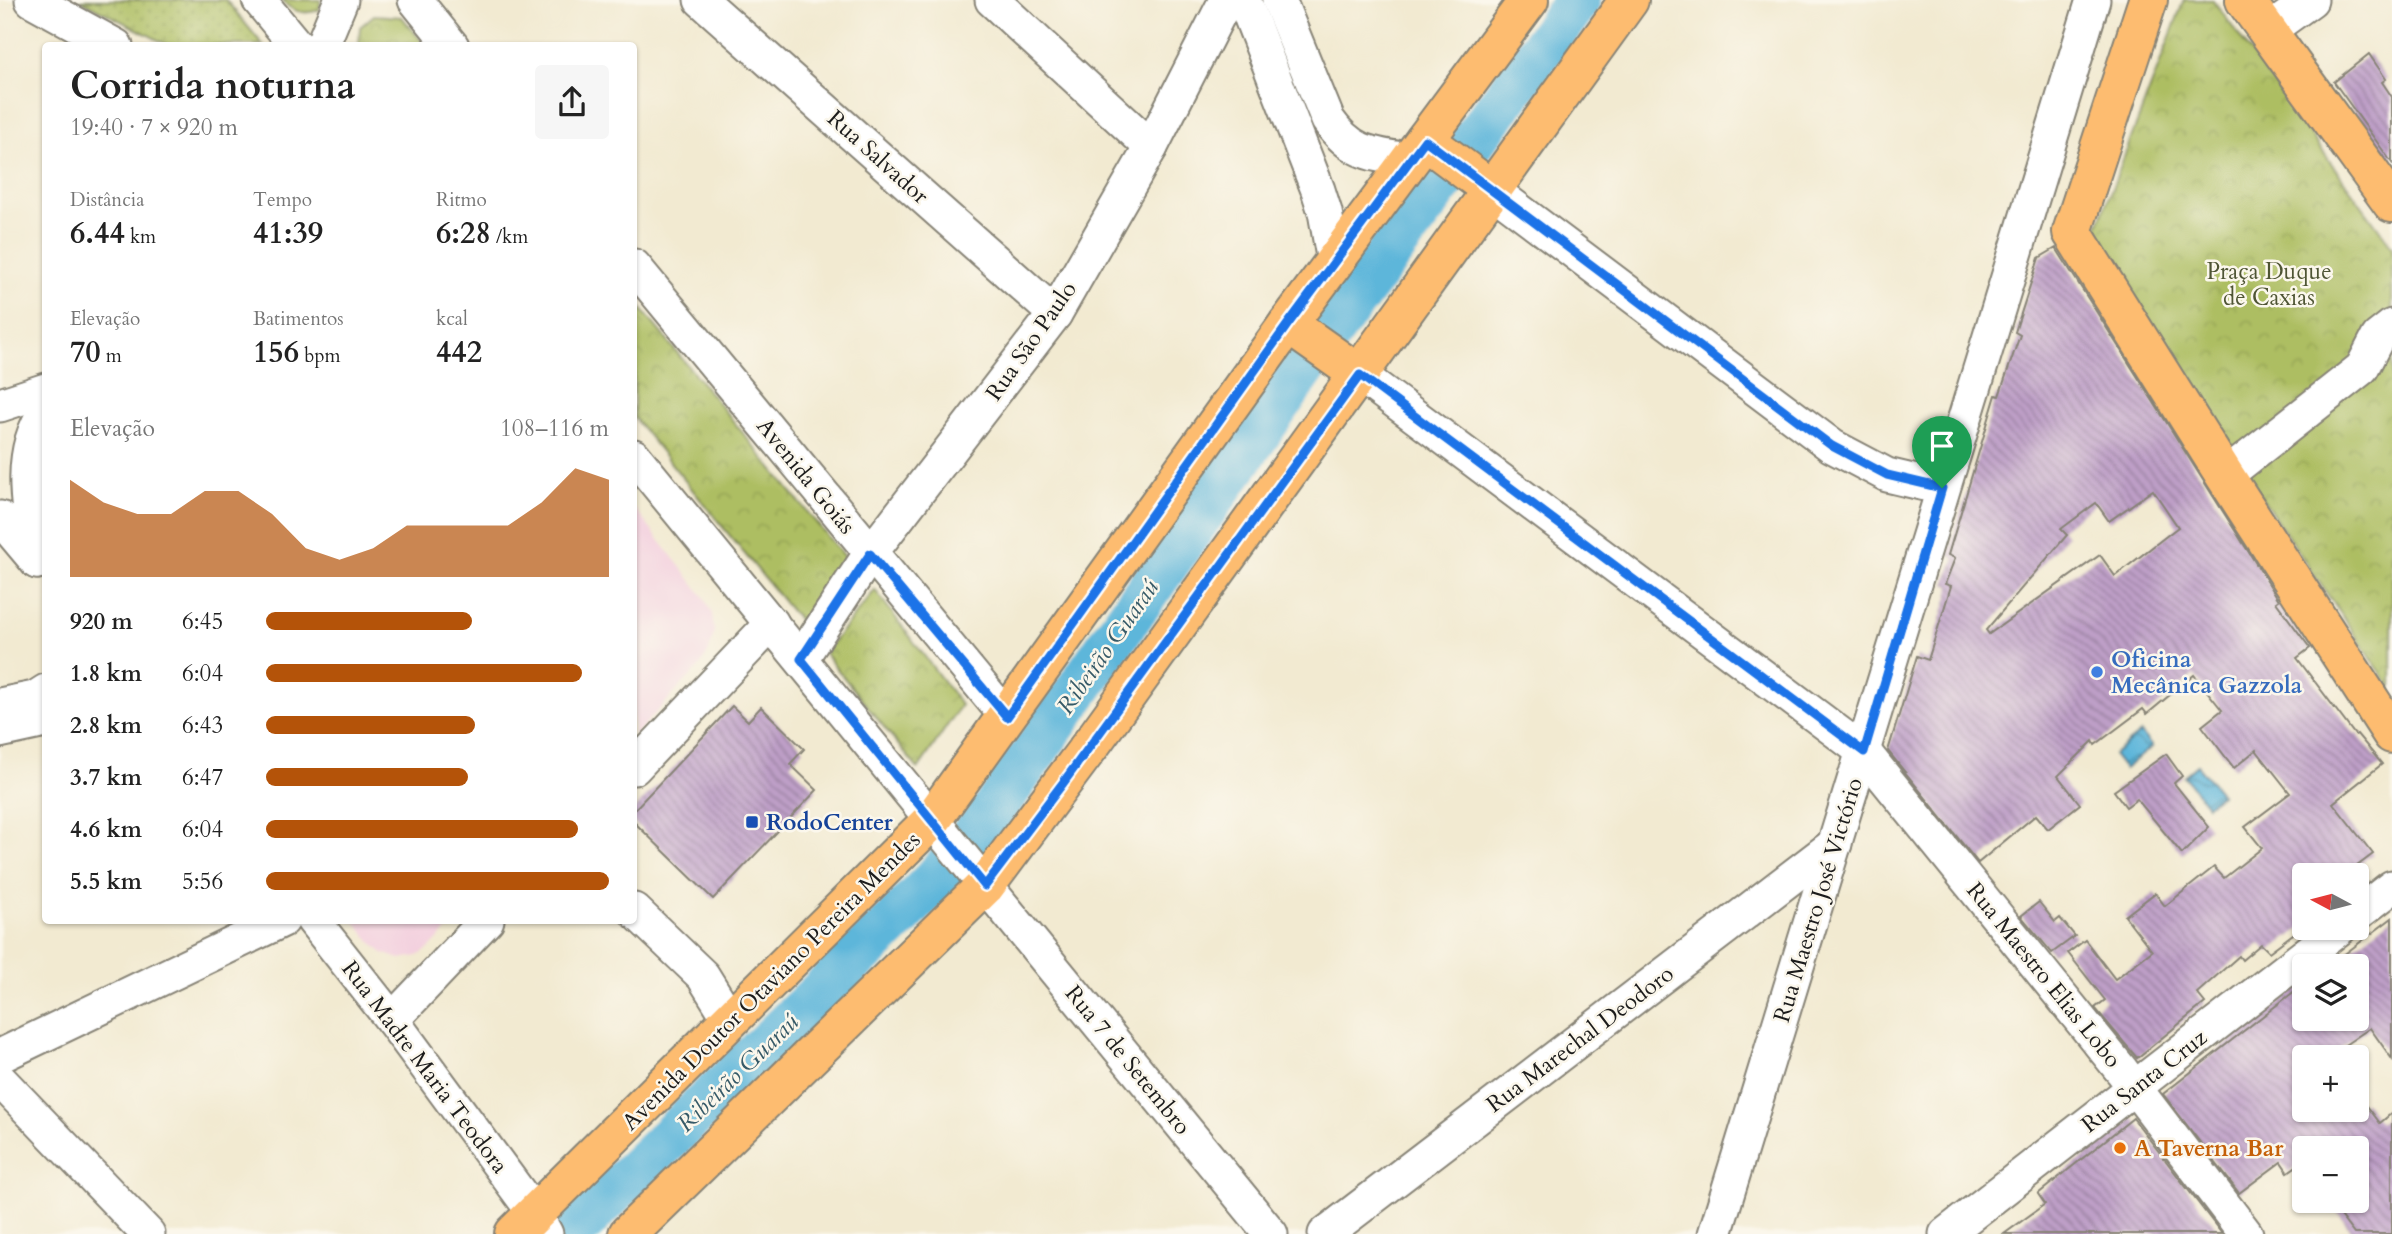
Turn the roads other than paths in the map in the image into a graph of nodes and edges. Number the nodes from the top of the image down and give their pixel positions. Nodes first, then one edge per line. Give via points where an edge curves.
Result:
1 (32, 0) edge
2 (259, 0) edge
3 (341, 0) edge
4 (415, 0) edge
5 (701, 0) edge
6 (992, 0) edge
7 (1226, 0) edge
8 (1244, 0) edge
9 (1279, 0) edge
10 (1529, 0) edge
11 (1629, 0) edge
12 (2093, 0) edge
13 (2148, 0) edge
14 (2245, 0) edge
15 (2311, 0) edge
16 (2268, 31) junction
17 (290, 40) edge
18 (109, 42) edge
19 (324, 42) edge
20 (449, 42) edge
21 (1151, 147) junction
22 (1447, 163) junction
23 (2392, 203) edge
24 (2029, 204) junction
25 (2072, 232) junction
26 (1334, 262) junction
27 (637, 270) edge
28 (1055, 314) junction
29 (2392, 326) edge
30 (1297, 331) junction
31 (2377, 366) edge
32 (1350, 368) junction
33 (42, 391) edge
34 (1, 405) edge
35 (27, 444) edge
36 (637, 460) edge
37 (2225, 476) junction
38 (1942, 488) junction
39 (0, 518) edge
40 (870, 554) junction
41 (41, 568) edge
42 (772, 623) junction
43 (801, 659) junction
44 (42, 694) edge
45 (0, 705) edge
46 (1007, 717) junction
47 (42, 722) edge
48 (0, 731) edge
49 (2392, 734) edge
50 (1864, 752) junction
51 (637, 765) edge
52 (939, 831) junction
53 (1835, 844) junction
54 (978, 878) junction
55 (2392, 887) edge
56 (2370, 904) edge
57 (637, 912) edge
58 (276, 924) edge
59 (316, 924) edge
60 (483, 924) edge
61 (2325, 940) edge
62 (392, 1020) junction
63 (731, 1021) junction
64 (0, 1056) edge
65 (0, 1080) edge
66 (2136, 1088) junction
67 (128, 1227) edge
68 (535, 1228) edge
69 (628, 1234) edge
70 (1270, 1234) edge
71 (1325, 1234) edge
72 (1715, 1234) edge
73 (1946, 1234) edge
74 (2246, 1234) edge

1 - 18 street
2 - 17 street
3 - 19 street
4 - 20 street
5 - 28 street, Rua Salvador
6 - 21 street
7 - 21 street, Rua São Paulo
8 - 26 street via 1318,190
9 - 22 street via 1328,120 1338,134 1367,153
10 - 22 main road, Avenida Doutor Otaviano Pereira Mendes
11 - 22 main road, Avenida Doutor Otaviano Pereira Mendes
12 - 24 street
13 - 25 main road
14 - 16 main road
15 - 16 street
16 - 23 main road
21 - 28 street, Rua São Paulo
22 - 26 main road, Avenida Doutor Otaviano Pereira Mendes
22 - 32 main road, Avenida Doutor Otaviano Pereira Mendes
22 - 38 street via 1832,446 1887,475
24 - 25 street
24 - 38 street, Rua Maestro José Victório
25 - 37 main road
26 - 30 main road, Avenida Doutor Otaviano Pereira Mendes
27 - 40 street, Avenida Goiás
28 - 40 street, Rua São Paulo
29 - 31 street via 2378,337
30 - 32 main road
30 - 46 main road, Avenida Doutor Otaviano Pereira Mendes
31 - 37 street
32 - 50 street, Rua Maestro Elias Lobo
32 - 54 main road, Avenida Doutor Otaviano Pereira Mendes via 1085,753
33 - 34 street
34 - 35 street via 17,412
35 - 41 street via 27,500
36 - 42 street
37 - 49 main road
38 - 50 street, Rua Maestro José Victório
39 - 41 street
40 - 43 street, Rua São Paulo
40 - 46 street, Avenida Goiás
42 - 43 street
42 - 51 street
43 - 52 street
44 - 45 street
46 - 52 main road, Avenida Doutor Otaviano Pereira Mendes
47 - 48 street
50 - 53 street, Rua Maestro José Victório
50 - 66 street, Rua Maestro Elias Lobo
52 - 54 street
52 - 63 main road, Avenida Doutor Otaviano Pereira Mendes
53 - 71 street, Rua Marechal Deodoro
53 - 72 street, Rua Maestro José Victório
54 - 69 main road, Avenida Doutor Otaviano Pereira Mendes
54 - 70 street, Rua 7 de Setembro
55 - 56 street
57 - 63 street via 704,976
58 - 64 street
59 - 62 street, Rua Madre Maria Teodora
60 - 62 street
61 - 66 street, Rua Santa Cruz
62 - 68 street, Rua Madre Maria Teodora
63 - 68 main road, Avenida Doutor Otaviano Pereira Mendes
65 - 67 street
66 - 73 street, Rua Santa Cruz
66 - 74 street, Rua Maestro Elias Lobo

